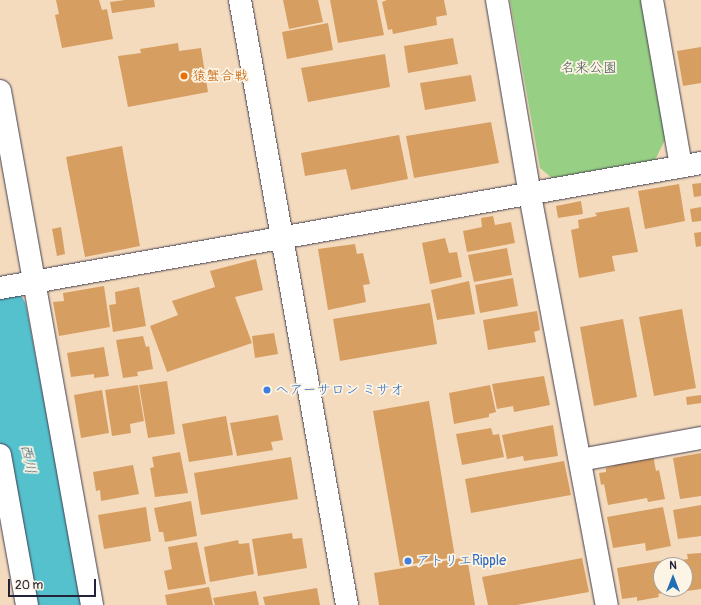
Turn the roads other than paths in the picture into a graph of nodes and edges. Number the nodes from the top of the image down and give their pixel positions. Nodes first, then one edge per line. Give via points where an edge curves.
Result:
1 (240, 0) edge
2 (497, 0) edge
3 (652, 0) edge
4 (0, 90) edge
5 (691, 165) edge
6 (530, 194) junction
7 (282, 239) junction
8 (34, 282) junction
9 (0, 288) edge
10 (701, 438) edge
11 (0, 455) edge
12 (580, 460) junction
13 (27, 605) edge
14 (92, 605) edge
15 (347, 605) edge
16 (607, 605) edge

1 - 7 street
2 - 6 street
3 - 5 street
4 - 8 street
5 - 6 street
6 - 7 street
6 - 12 street
7 - 8 street
7 - 15 street
8 - 9 street
8 - 14 street
10 - 12 street
11 - 13 street
12 - 16 street

